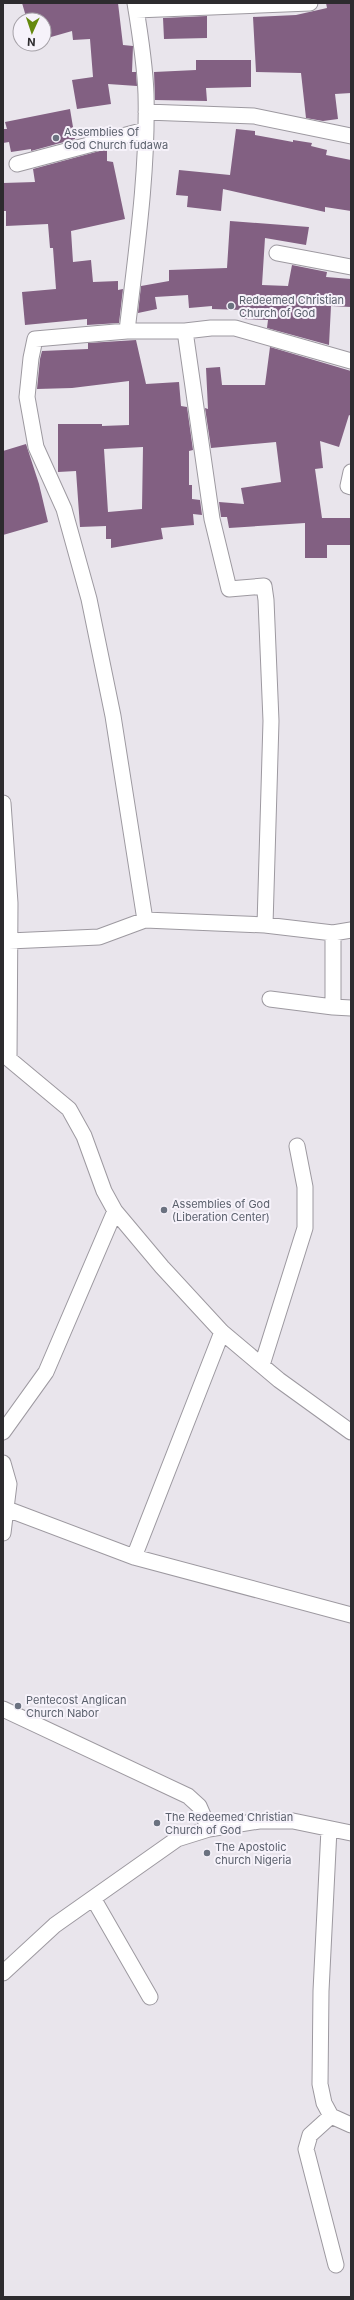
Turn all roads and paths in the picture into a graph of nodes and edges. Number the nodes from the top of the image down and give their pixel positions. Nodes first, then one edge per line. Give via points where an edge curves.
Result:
1 (310, 3) edge
2 (136, 7) edge
3 (146, 112) junction
4 (145, 130) junction
5 (351, 136) edge
6 (17, 164) dead end
7 (277, 253) dead end
8 (351, 267) edge
9 (127, 331) junction
10 (185, 332) junction
11 (351, 361) edge
12 (351, 472) edge
13 (351, 487) edge
14 (3, 804) edge
15 (6, 903) edge
16 (145, 920) junction
17 (265, 925) junction
18 (351, 930) edge
19 (332, 933) junction
20 (9, 941) junction
21 (270, 999) dead end
22 (333, 1007) junction
23 (351, 1008) edge
24 (6, 1060) edge
25 (297, 1146) dead end
26 (115, 1211) junction
27 (222, 1332) junction
28 (262, 1365) junction
29 (3, 1432) edge
30 (351, 1432) edge
31 (3, 1463) edge
32 (7, 1508) junction
33 (3, 1534) edge
34 (134, 1557) junction
35 (351, 1615) edge
36 (3, 1709) edge
37 (209, 1829) junction
38 (329, 1829) junction
39 (351, 1833) edge
40 (93, 1898) junction
41 (3, 1974) edge
42 (150, 1997) dead end
43 (331, 2116) junction
44 (351, 2125) edge
45 (336, 2266) dead end

1 - 2 street
2 - 3 street
3 - 4 street
3 - 5 street via 254,116
4 - 6 street
4 - 9 street via 144,168
7 - 8 street
9 - 10 street
9 - 16 street via 35,339 27,397 36,447 64,509 89,599 113,716
10 - 11 street via 235,328
10 - 17 street via 212,519 229,589 264,586 266,600 271,721
12 - 13 street via 348,486
14 - 15 street
15 - 20 street
16 - 17 street
16 - 20 street via 99,937
17 - 19 street
18 - 19 street
19 - 22 street
20 - 24 street
21 - 22 street
22 - 23 street
24 - 26 street via 69,1109 84,1136 104,1191
25 - 28 street via 305,1187 305,1228
26 - 27 street
26 - 29 street via 46,1372
27 - 28 street
27 - 34 street
28 - 30 street
31 - 32 street via 8,1484
32 - 33 street
32 - 34 street
34 - 35 street
36 - 37 street via 188,1796 199,1806
37 - 38 street via 259,1821 292,1821
37 - 40 street via 177,1839
38 - 39 street
38 - 43 street via 321,1991 320,2084 324,2103
40 - 41 street via 55,1925
40 - 42 street
43 - 44 street
43 - 45 street via 310,2135 306,2149

